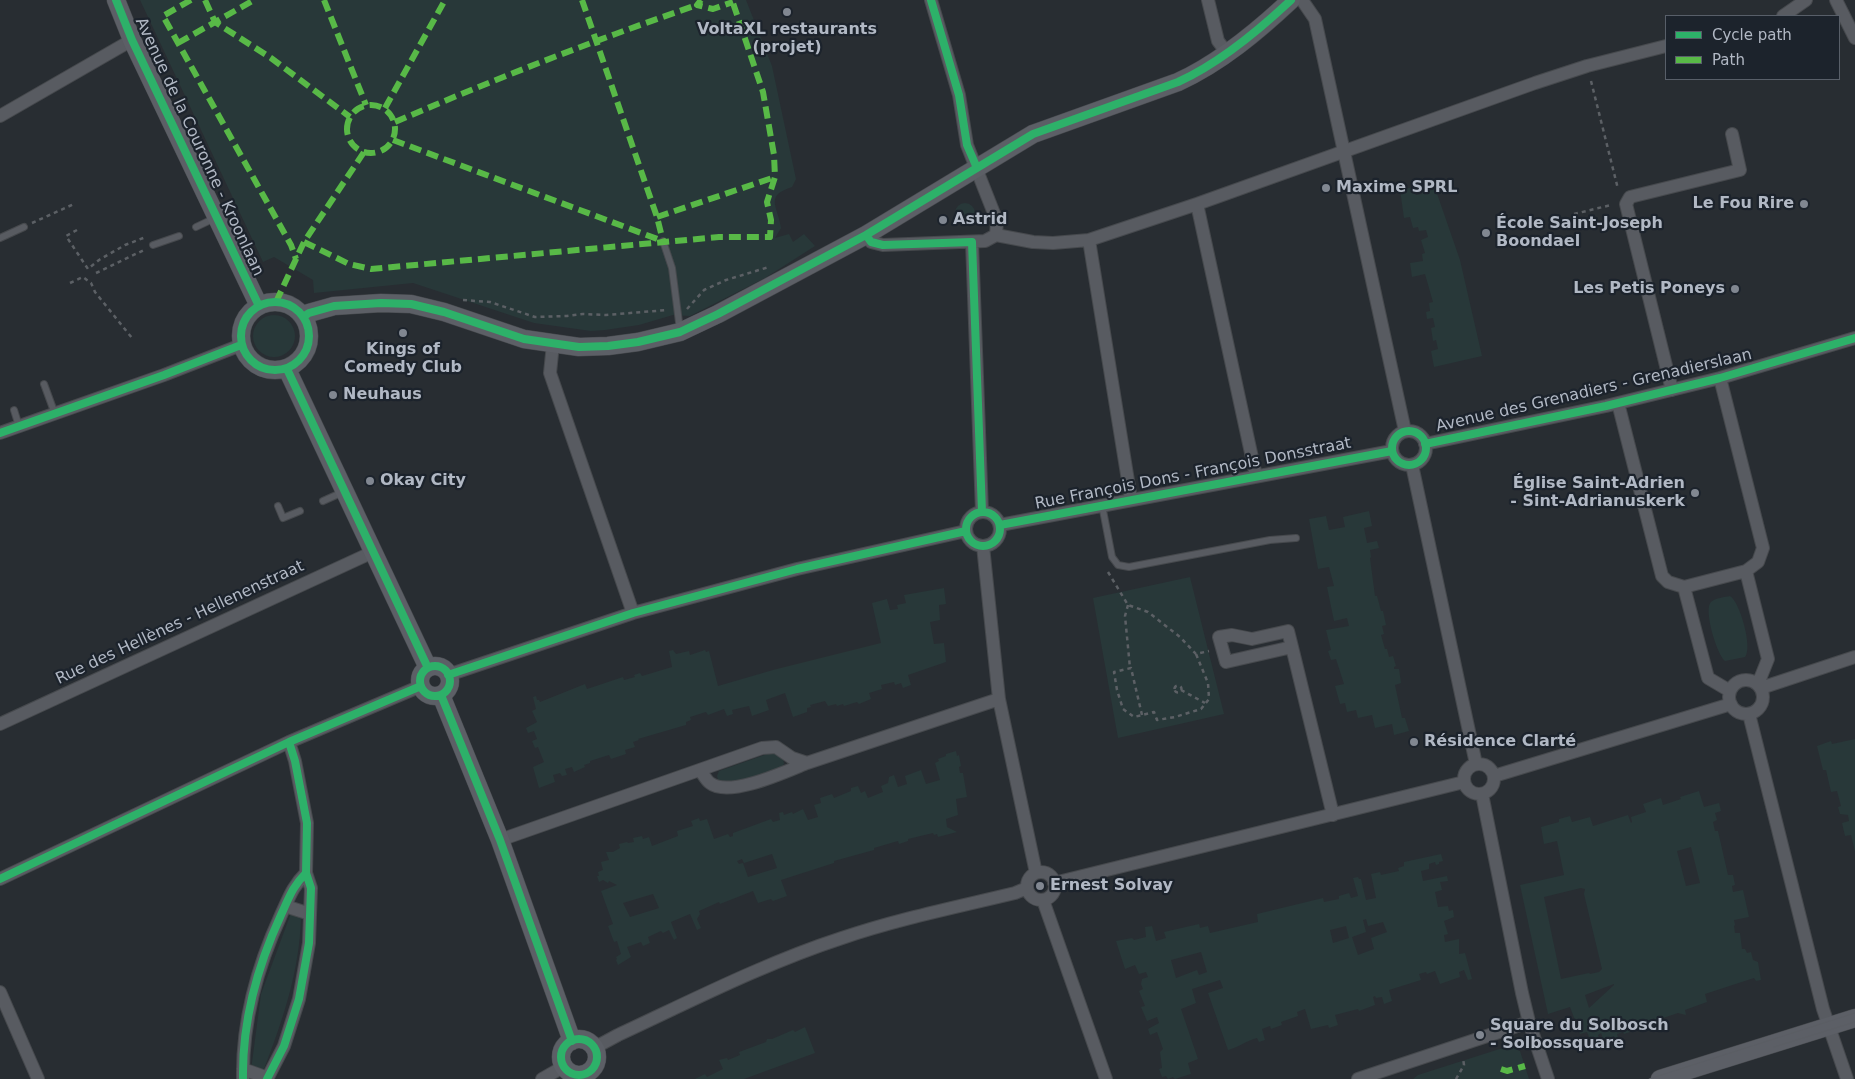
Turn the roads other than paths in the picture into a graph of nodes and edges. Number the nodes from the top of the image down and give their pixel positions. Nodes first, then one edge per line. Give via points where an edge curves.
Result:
1 (116, 0) edge
2 (931, 0) edge
3 (1208, 0) edge
4 (1291, 0) edge
5 (1302, 0) edge
6 (1806, 0) edge
7 (1836, 0) edge
8 (1784, 15) edge
9 (1846, 18) edge
10 (1855, 38) edge
11 (132, 40) junction
12 (1665, 46) edge
13 (1227, 53) junction
14 (0, 116) edge
15 (1732, 134) dead end
16 (1344, 151) junction
17 (976, 168) junction
18 (1197, 204) junction
19 (216, 217) junction
20 (24, 227) road end
21 (196, 227) dead end
22 (866, 235) junction
23 (996, 235) junction
24 (179, 236) dead end
25 (0, 238) edge
26 (1089, 240) junction
27 (663, 241) dead end
28 (972, 242) junction
29 (153, 245) road end
30 (259, 306) junction
31 (304, 317) junction
32 (680, 332) junction
33 (1855, 338) edge
34 (553, 344) junction
35 (241, 345) junction
36 (287, 369) junction
37 (1720, 378) junction
38 (44, 384) dead end
39 (1672, 390) junction
40 (1618, 403) junction
41 (14, 410) dead end
42 (55, 414) junction
43 (19, 426) junction
44 (1405, 431) junction
45 (0, 433) edge
46 (1426, 444) junction
47 (1392, 451) junction
48 (1412, 465) junction
49 (1256, 476) junction
50 (345, 491) junction
51 (1131, 499) junction
52 (323, 501) dead end
53 (1102, 505) junction
54 (278, 506) dead end
55 (300, 511) dead end
56 (982, 512) junction
57 (1000, 526) junction
58 (966, 532) junction
59 (1296, 538) dead end
60 (983, 546) junction
61 (373, 552) junction
62 (1746, 571) junction
63 (1684, 587) junction
64 (633, 613) junction
65 (1292, 647) junction
66 (1855, 657) edge
67 (428, 668) junction
68 (448, 675) junction
69 (421, 686) junction
70 (1760, 686) junction
71 (441, 695) junction
72 (1730, 698) junction
73 (999, 699) junction
74 (1749, 714) junction
75 (0, 724) edge
76 (289, 742) junction
77 (807, 763) junction
78 (1476, 764) junction
79 (700, 770) junction
80 (1494, 776) junction
81 (1464, 782) junction
82 (1482, 794) junction
83 (1333, 814) junction
84 (500, 840) junction
85 (306, 873) junction
86 (1036, 873) junction
87 (0, 879) edge
88 (1054, 883) junction
89 (1027, 888) junction
90 (1043, 900) junction
91 (285, 906) junction
92 (310, 914) junction
93 (0, 992) edge
94 (1855, 1018) edge
95 (1529, 1022) junction
96 (1828, 1026) junction
97 (572, 1041) junction
98 (594, 1048) junction
99 (563, 1067) junction
100 (243, 1074) edge
101 (586, 1077) edge
102 (38, 1079) edge
103 (268, 1079) edge
104 (542, 1079) edge
105 (1106, 1079) edge
106 (1358, 1079) edge
107 (1548, 1079) edge
108 (1660, 1079) edge
109 (1847, 1079) edge

1 - 11 street, Avenue de la Couronne - Kroonlaan
2 - 17 street via 959,95 967,145
3 - 13 street via 1218,41
4 - 13 street
5 - 16 street via 1315,19
6 - 8 street
7 - 9 street
9 - 10 street
11 - 14 street
11 - 19 street, Avenue de la Couronne - Kroonlaan
12 - 16 street via 1552,77
13 - 17 street via 1200,72 1178,82 1033,134
15 - 39 street via 1740,170 1630,197 1626,204
16 - 18 street
16 - 44 street
17 - 22 street
17 - 23 street via 997,221
18 - 26 street
18 - 49 street
19 - 21 lane
19 - 30 street, Avenue de la Couronne - Kroonlaan
20 - 25 lane
22 - 28 street via 871,242 883,245
22 - 32 street
23 - 26 street via 1043,242
23 - 28 street via 985,241
24 - 29 lane
26 - 51 street
27 - 32 lane via 672,268
28 - 56 street
30 - 31 street via 270,302 284,303
30 - 35 street via 245,318
31 - 34 street via 334,306 411,304
31 - 36 street via 309,334 306,351
32 - 34 street via 608,346
33 - 37 street, Avenue des Grenadiers - Grenadierslaan
34 - 64 street via 550,373
35 - 36 street via 255,365 271,371
35 - 42 street
36 - 50 street
37 - 39 street, Avenue des Grenadiers - Grenadierslaan
37 - 62 street via 1764,548 1758,562
38 - 42 lane
39 - 40 street, Avenue des Grenadiers - Grenadierslaan
40 - 46 street, Avenue des Grenadiers - Grenadierslaan
40 - 63 street via 1662,576 1668,582
41 - 43 lane
42 - 43 street
43 - 45 street
44 - 46 street via 1418,433
44 - 47 street via 1394,438
46 - 48 street via 1423,458
47 - 48 street via 1399,463
47 - 49 street, Rue François Dons - François Donsstraat
48 - 78 street
49 - 51 street, Rue François Dons - François Donsstraat
50 - 52 lane
50 - 61 street
51 - 53 street, Rue François Dons - François Donsstraat
53 - 57 street, Rue François Dons - François Donsstraat
53 - 59 lane via 1112,557 1118,565 1129,567
54 - 55 lane via 283,518
56 - 57 street via 995,517
56 - 58 street via 970,519
57 - 60 street via 999,536 993,544
58 - 60 street via 970,540
58 - 64 street via 797,569
60 - 73 street
61 - 67 street
61 - 75 street, Rue des Hellènes - Hellenenstraat
62 - 63 street
62 - 70 street via 1768,659
63 - 72 street via 1708,678
64 - 68 street
65 - 65 street via 1226,662 1219,637 1232,635 1252,639 1288,631
65 - 83 street
66 - 70 street
67 - 68 street via 440,667
67 - 69 street via 420,678
68 - 71 street via 448,687
69 - 71 street via 428,694
69 - 76 street
70 - 72 street via 1751,680 1742,680 1735,684
70 - 74 street via 1764,696 1762,704
71 - 84 street
72 - 74 street via 1738,712
72 - 80 street
73 - 77 street
73 - 86 street
74 - 96 street
76 - 85 street via 307,823
76 - 87 street
77 - 79 street via 776,747 762,748
77 - 79 street via 733,788 710,783
78 - 80 street via 1489,768
78 - 81 street via 1468,769
79 - 84 street
80 - 82 street via 1492,788
81 - 82 street via 1473,793
81 - 83 street
82 - 95 street
83 - 88 street
84 - 97 street
85 - 91 street via 295,884
85 - 92 street via 311,888
86 - 88 street via 1047,874
86 - 89 street
88 - 90 street via 1052,894
89 - 90 street via 1032,898
89 - 98 street via 886,924 785,958
90 - 105 street
91 - 92 street
91 - 100 street via 268,942 252,995
92 - 103 street via 310,943 299,999 284,1046
93 - 102 street
94 - 96 street
95 - 106 street
95 - 107 street
96 - 108 street
96 - 109 street
97 - 98 street via 587,1041
97 - 99 street via 562,1052
98 - 101 street via 596,1063
99 - 101 street
99 - 104 street
100 - 103 street

